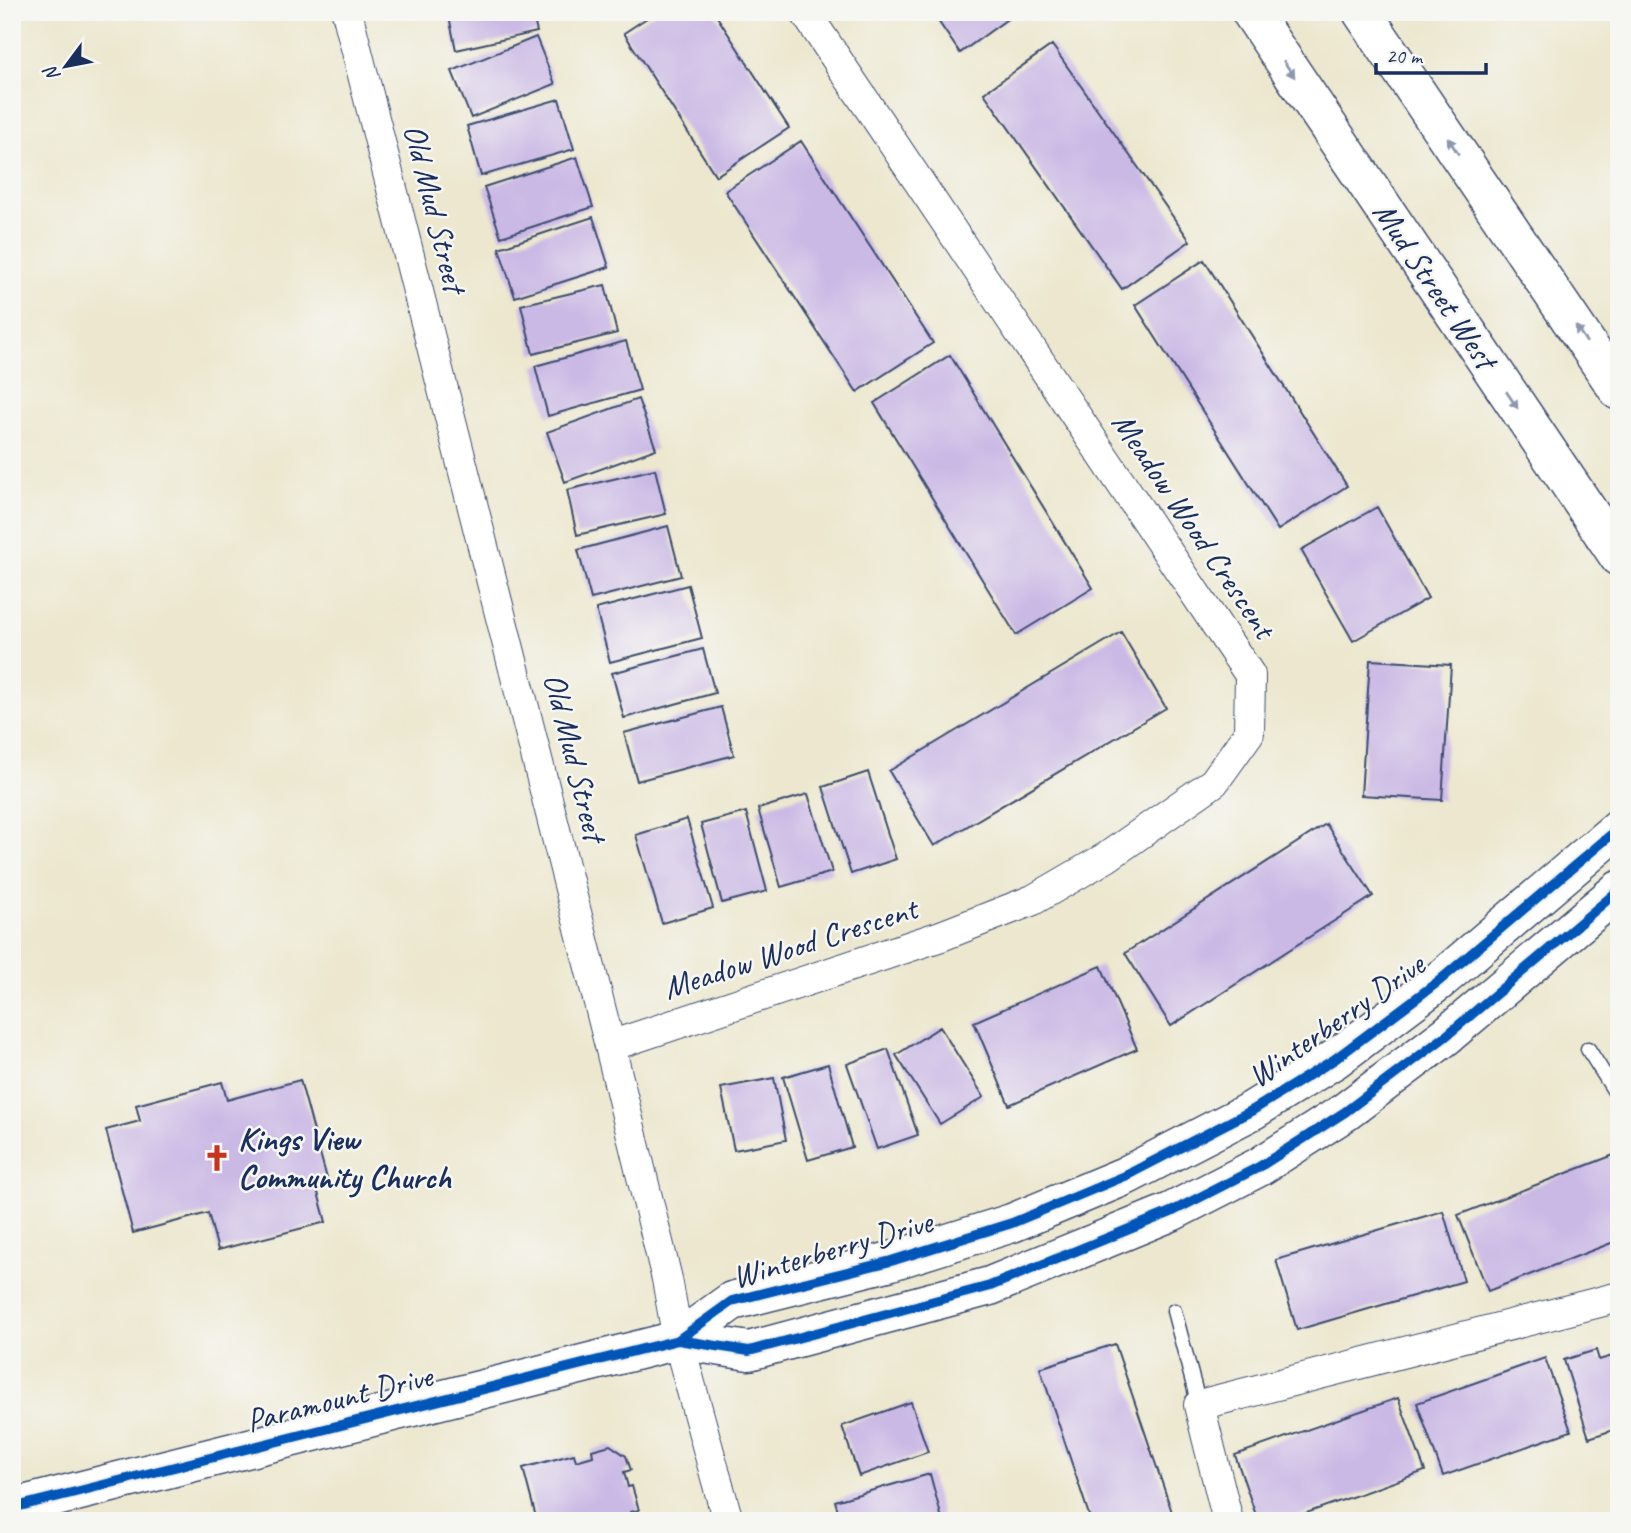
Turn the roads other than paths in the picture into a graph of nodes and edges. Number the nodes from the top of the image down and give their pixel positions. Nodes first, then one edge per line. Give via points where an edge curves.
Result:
1 (347, 12) edge
2 (805, 12) edge
3 (1251, 12) edge
4 (1362, 12) edge
5 (1619, 391) edge
6 (1619, 558) edge
7 (1619, 828) edge
8 (1619, 890) edge
9 (610, 1046) junction
10 (1588, 1049) dead end
11 (1619, 1098) edge
12 (1619, 1297) edge
13 (1174, 1311) dead end
14 (678, 1340) junction
15 (1199, 1405) junction
16 (12, 1508) edge
17 (728, 1521) edge
18 (1228, 1521) edge

1 - 9 street, Old Mud Street
2 - 9 street, Meadow Wood Crescent via 1250,675 1249,733 1214,782 1107,857 1033,900 942,936
3 -> 6 street, Mud Street West
5 -> 4 street
7 - 14 street, Winterberry Drive via 1439,981 1335,1059 1253,1110 1125,1176 1012,1223 891,1261 732,1301
8 - 14 street via 1446,1037 1345,1112 1259,1167 1171,1212 990,1286 749,1351
9 - 14 street, Old Mud Street
10 - 11 lane
12 - 15 street
13 - 15 lane
14 - 16 street, Paramount Drive
14 - 17 street, Old Mud Street
15 - 18 street

